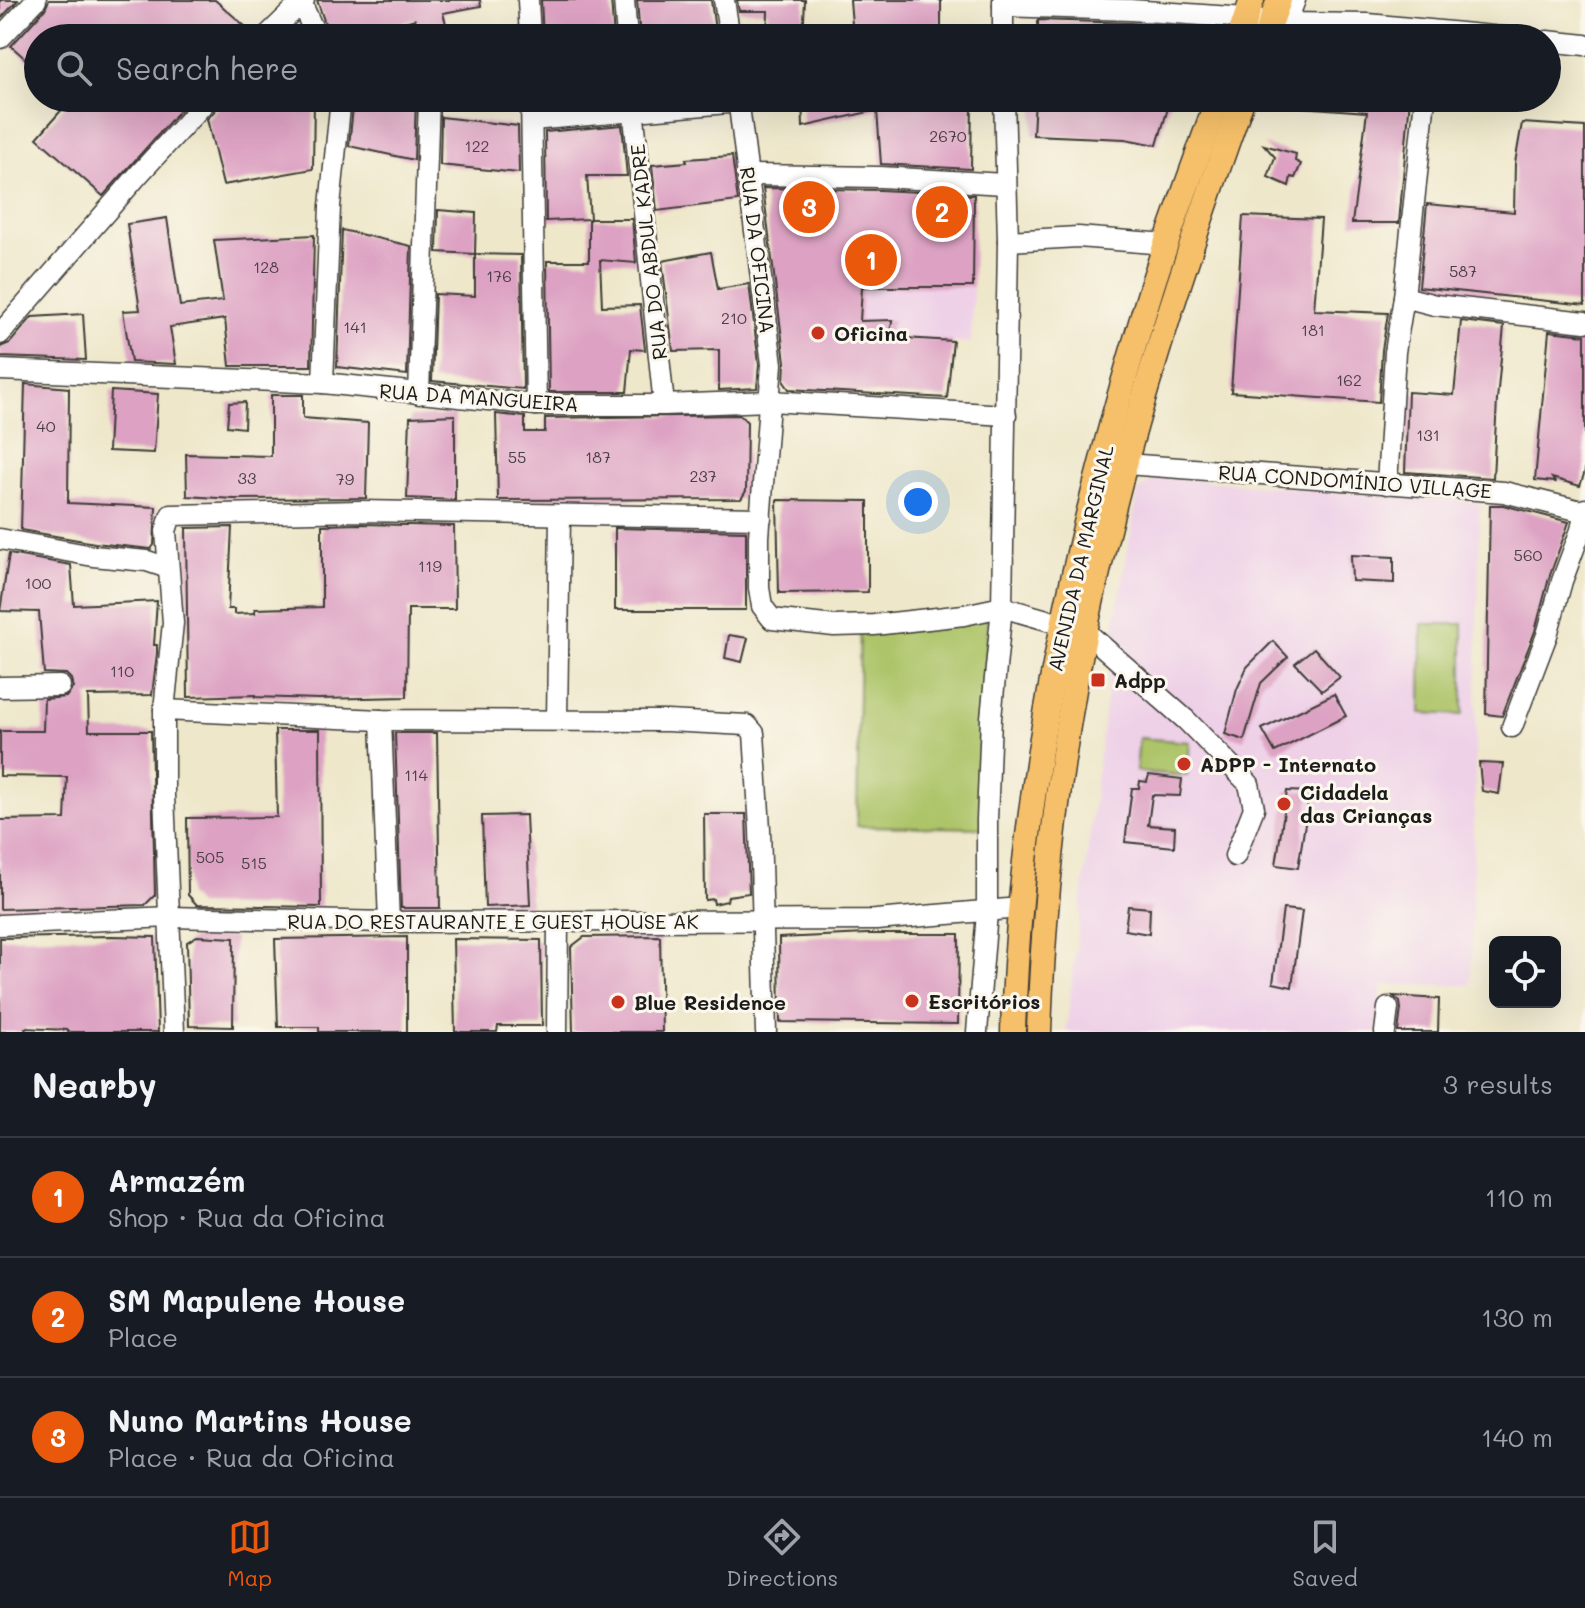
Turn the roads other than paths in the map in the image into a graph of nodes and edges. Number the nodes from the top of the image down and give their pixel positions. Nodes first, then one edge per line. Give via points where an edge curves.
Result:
1 (36, 0) edge
2 (528, 0) edge
3 (624, 0) edge
4 (724, 0) edge
5 (1295, 0) edge
6 (303, 1) edge
7 (1003, 3) edge
8 (1130, 5) edge
9 (1245, 19) edge
10 (1275, 21) edge
11 (279, 24) edge
12 (312, 24) edge
13 (529, 24) edge
14 (626, 24) edge
15 (728, 24) edge
16 (1003, 24) edge
17 (1368, 24) edge
18 (1, 36) edge
19 (1561, 42) edge
20 (1585, 45) edge
21 (196, 112) edge
22 (340, 112) edge
23 (429, 112) edge
24 (532, 112) edge
25 (582, 112) edge
26 (633, 112) edge
27 (740, 112) edge
28 (1004, 112) edge
29 (1213, 112) edge
30 (1238, 112) edge
31 (1424, 112) edge
32 (532, 120) junction
33 (749, 175) junction
34 (1005, 184) junction
35 (1008, 241) junction
36 (1166, 244) junction
37 (1404, 297) junction
38 (1585, 322) edge
39 (0, 334) edge
40 (0, 370) edge
41 (323, 383) junction
42 (419, 394) junction
43 (770, 401) junction
44 (536, 405) junction
45 (664, 405) junction
46 (1006, 415) junction
47 (1126, 464) junction
48 (1387, 484) junction
49 (1584, 511) edge
50 (560, 516) junction
51 (761, 518) junction
52 (0, 539) edge
53 (168, 568) junction
54 (1002, 607) junction
55 (1074, 629) junction
56 (60, 686) dead end
57 (0, 687) edge
58 (164, 710) junction
59 (557, 719) junction
60 (381, 720) junction
61 (1512, 727) dead end
62 (1235, 856) dead end
63 (1020, 908) junction
64 (987, 913) junction
65 (169, 917) junction
66 (389, 922) junction
67 (558, 922) junction
68 (762, 922) junction
69 (0, 925) edge
70 (1388, 1008) dead end
71 (174, 1032) edge
72 (557, 1032) edge
73 (766, 1032) edge
74 (977, 1032) edge
75 (1013, 1032) edge
76 (1039, 1032) edge
77 (1385, 1032) edge

1 - 18 street
2 - 13 street
3 - 14 street
4 - 15 street
5 - 10 street
6 - 11 street
6 - 12 street
7 - 8 street
7 - 16 street
8 - 9 street
9 - 10 street
10 - 17 street
19 - 20 street
21 - 39 street
22 - 41 street
23 - 42 street
24 - 32 street
25 - 32 street
26 - 45 street, RUA DO ABDUL KADRE
27 - 33 street, RUA DA OFICINA
28 - 34 street
29 - 36 main road, AVENIDA DA MARGINAL
30 - 47 main road, AVENIDA DA MARGINAL
31 - 37 street
32 - 44 street
33 - 34 street
33 - 43 street, RUA DA OFICINA via 772,364
34 - 35 street
35 - 36 street via 1078,237
35 - 46 street
36 - 55 main road, AVENIDA DA MARGINAL via 1099,467
37 - 38 street
37 - 48 street
40 - 41 street, RUA DA MANGUEIRA
41 - 42 street, RUA DA MANGUEIRA
42 - 44 street, RUA DA MANGUEIRA
43 - 45 street, RUA DA MANGUEIRA
43 - 46 street, RUA DA MANGUEIRA
43 - 51 street, RUA DA OFICINA
44 - 45 street, RUA DA MANGUEIRA
46 - 54 street
47 - 48 street, RUA CONDOMÍNIO VILLAGE
47 - 55 main road, AVENIDA DA MARGINAL
48 - 49 street, RUA CONDOMÍNIO VILLAGE via 1504,492
49 - 61 street via 1547,635
50 - 51 street
50 - 53 street via 176,513 168,519 166,531
50 - 59 street
51 - 54 street, RUA DA OFICINA via 759,598 772,619 874,625
52 - 53 street
53 - 58 street via 173,644
54 - 55 street
54 - 64 street via 991,718
55 - 62 street via 1186,720 1249,784 1254,808
55 - 63 main road, AVENIDA DA MARGINAL via 1036,765
55 - 76 main road, AVENIDA DA MARGINAL via 1075,686 1046,908
56 - 57 street
58 - 60 street
58 - 65 street
59 - 60 street
59 - 68 street via 752,728
60 - 66 street
63 - 64 street, RUA DO RESTAURANTE E GUEST HOUSE AK
63 - 75 main road, AVENIDA DA MARGINAL
64 - 68 street, RUA DO RESTAURANTE E GUEST HOUSE AK
64 - 74 street
65 - 66 street, RUA DO RESTAURANTE E GUEST HOUSE AK
65 - 69 street, RUA DO RESTAURANTE E GUEST HOUSE AK
65 - 71 street
66 - 67 street, RUA DO RESTAURANTE E GUEST HOUSE AK
67 - 68 street, RUA DO RESTAURANTE E GUEST HOUSE AK
67 - 72 street
68 - 73 street
70 - 77 street

